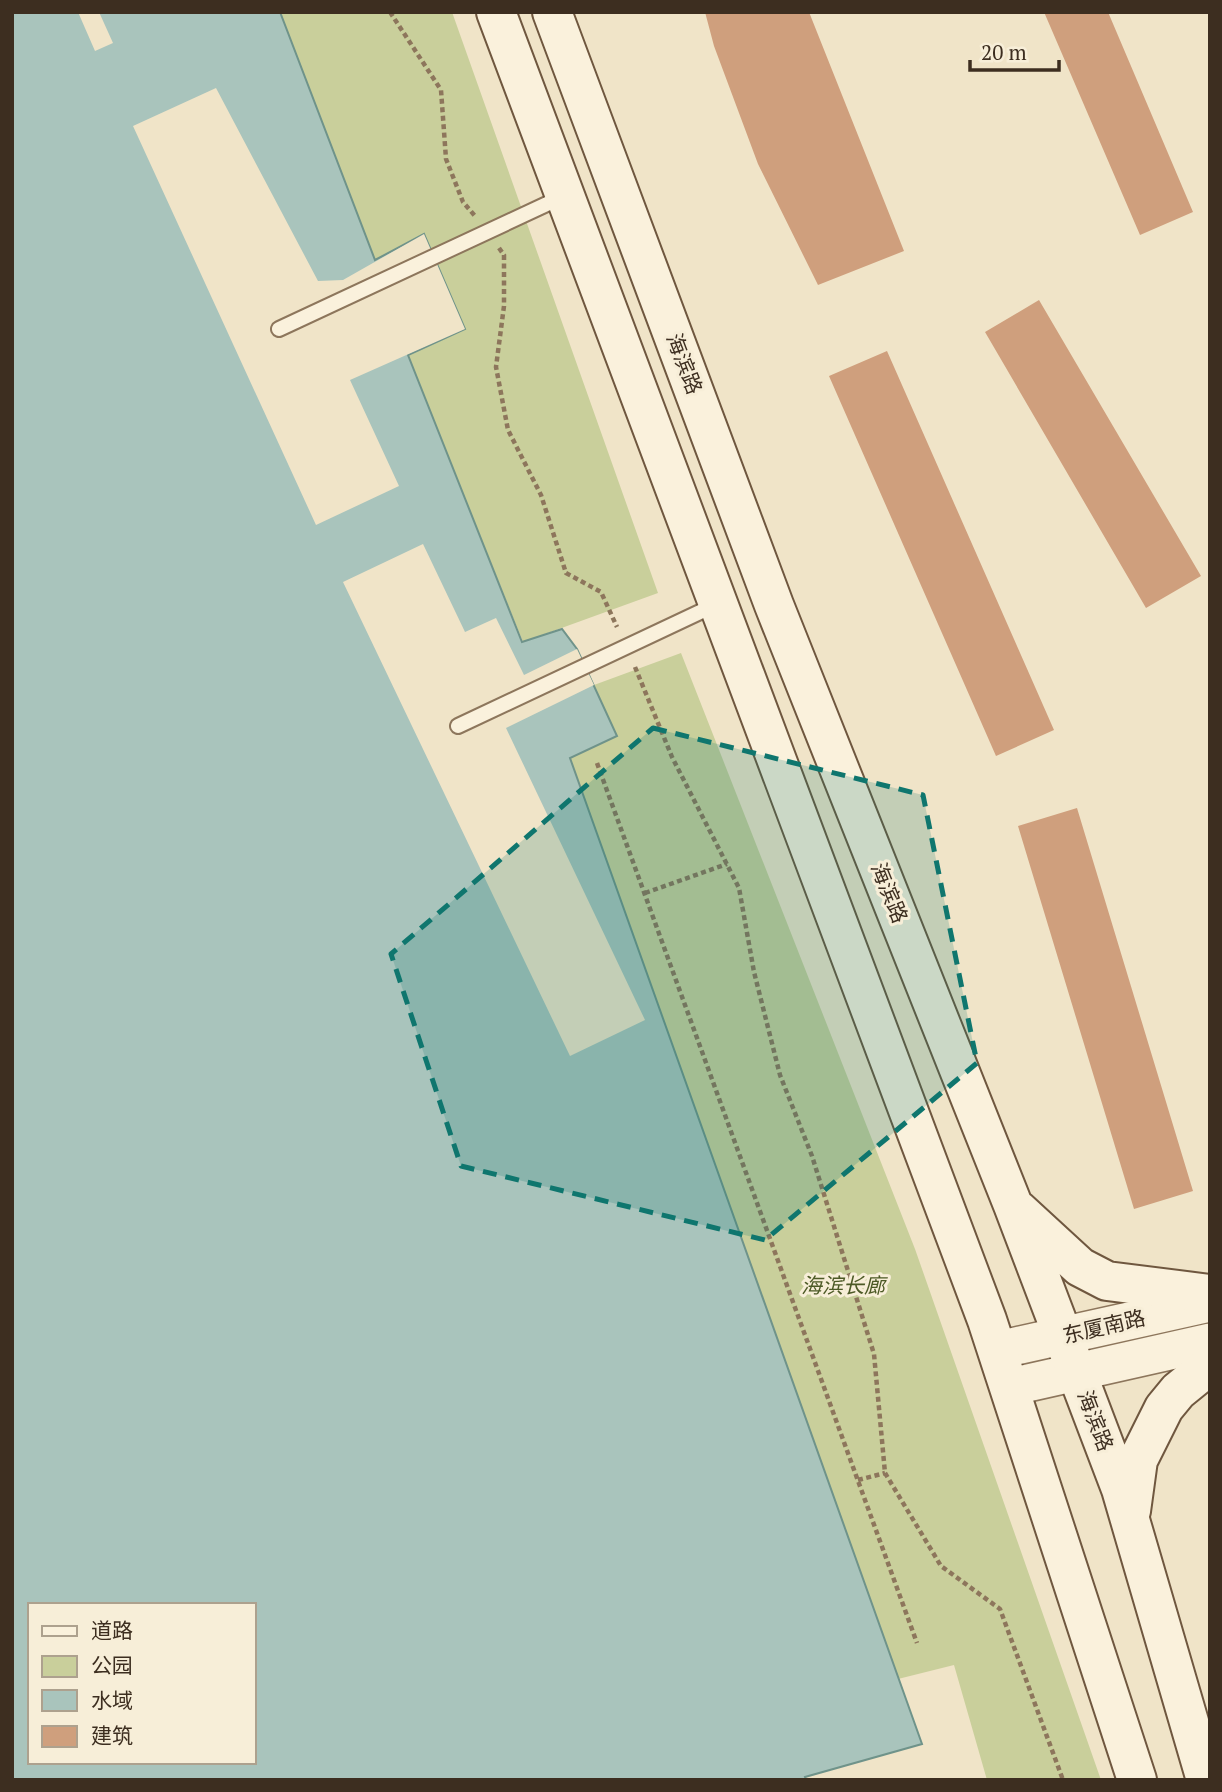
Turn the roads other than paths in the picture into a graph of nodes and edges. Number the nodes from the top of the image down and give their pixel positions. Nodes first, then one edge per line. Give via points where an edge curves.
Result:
1 (496, 12) edge
2 (552, 12) edge
3 (565, 195) junction
4 (279, 329) dead end
5 (718, 604) junction
6 (458, 726) dead end
7 (1013, 1206) junction
8 (1210, 1294) edge
9 (1210, 1303) edge
10 (1062, 1337) junction
11 (1210, 1342) edge
12 (998, 1350) junction
13 (1210, 1365) edge
14 (1076, 1373) junction
15 (1010, 1387) junction
16 (1130, 1520) junction
17 (1138, 1780) edge
18 (1206, 1780) edge

1 - 3 main road
2 - 7 main road, 海滨路 via 774,605
3 - 4 lane
3 - 5 main road
5 - 6 lane
5 - 12 main road
7 - 8 main road via 1080,1267 1107,1281
7 - 10 main road, 海滨路
9 - 10 street, 东厦南路
10 - 12 street, 东厦南路
10 - 14 main road, 海滨路
11 - 14 street, 东厦南路
12 - 15 main road
13 - 16 main road via 1164,1408 1138,1460
14 - 15 street, 东厦南路
14 - 16 main road, 海滨路
15 - 17 main road
16 - 18 main road, 海滨路

